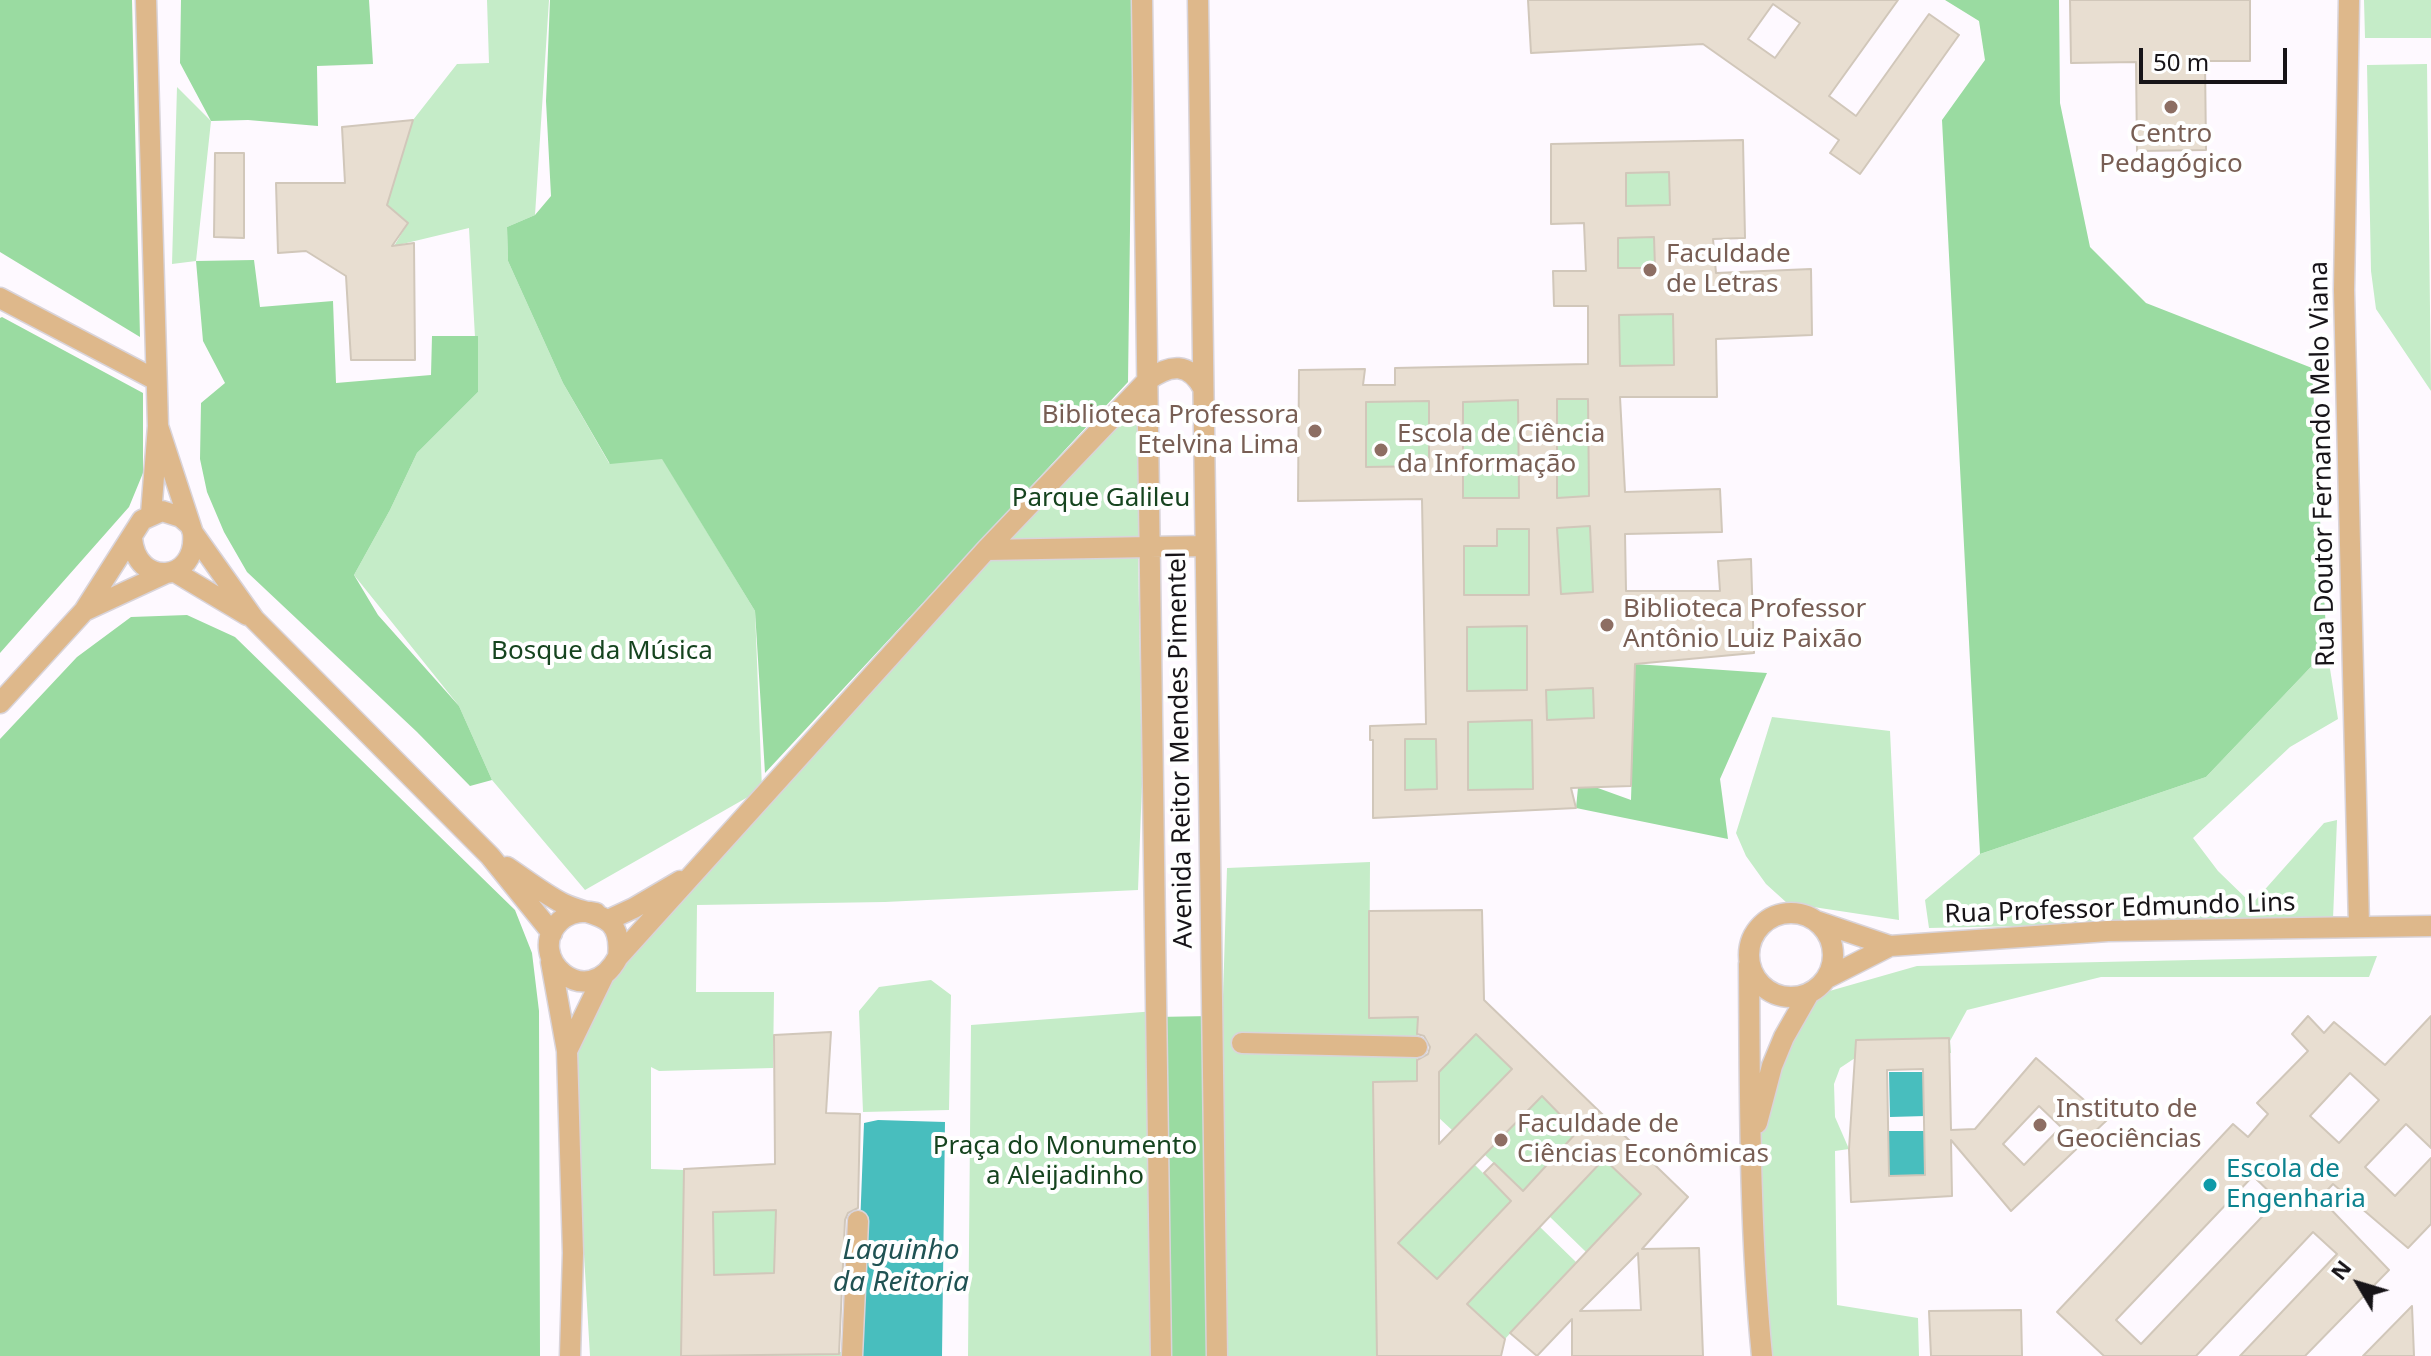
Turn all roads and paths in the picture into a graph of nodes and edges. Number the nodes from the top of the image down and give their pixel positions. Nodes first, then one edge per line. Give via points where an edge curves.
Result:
1 (146, 0) edge
2 (1142, 0) edge
3 (1198, 0) edge
4 (2349, 0) edge
5 (0, 298) edge
6 (156, 380) junction
7 (1148, 380) junction
8 (1203, 388) junction
9 (158, 426) junction
10 (151, 514) junction
11 (191, 529) junction
12 (132, 538) junction
13 (1205, 546) junction
14 (1150, 547) junction
15 (986, 550) junction
16 (169, 573) junction
17 (84, 611) junction
18 (254, 619) junction
19 (0, 703) edge
20 (490, 856) junction
21 (700, 867) junction
22 (602, 916) junction
23 (1816, 921) junction
24 (2359, 926) junction
25 (2431, 926) edge
26 (552, 933) junction
27 (1890, 946) junction
28 (551, 957) junction
29 (618, 957) junction
30 (1749, 964) junction
31 (603, 977) junction
32 (1827, 978) junction
33 (1808, 995) junction
34 (1242, 1043) dead end
35 (1417, 1047) dead end
36 (567, 1051) junction
37 (1750, 1146) junction
38 (858, 1221) dead end
39 (570, 1356) edge
40 (852, 1356) edge
41 (1161, 1356) edge
42 (1217, 1356) edge
43 (1762, 1356) edge

1 - 6 street
2 - 7 street, Avenida Reitor Mendes Pimentel
3 - 8 street, Avenida Reitor Mendes Pimentel
4 - 24 street, Rua Doutor Fernando Melo Viana via 2344,290
5 - 6 street
6 - 9 street
7 - 8 street via 1173,368 1197,377
7 - 14 street, Avenida Reitor Mendes Pimentel
7 - 15 street
8 - 13 street, Avenida Reitor Mendes Pimentel
9 - 10 street
9 - 11 street
10 - 11 street via 171,512
10 - 12 street
11 - 16 street via 192,555
11 - 18 street
12 - 16 street via 141,564
12 - 17 street
13 - 14 street
13 - 42 street, Avenida Reitor Mendes Pimentel
14 - 15 street
14 - 41 street, Avenida Reitor Mendes Pimentel
15 - 21 street
16 - 17 street
16 - 18 street
17 - 19 street
18 - 20 street
20 - 22 street via 563,903
20 - 26 street
21 - 22 street via 634,908
21 - 29 street
22 - 26 street via 574,913
22 - 29 street via 616,930
23 - 27 street, Rua Professor Edmundo Lins
23 - 30 street via 1790,913 1766,921 1751,940
23 - 32 street via 1833,953
24 - 25 street, Rua Professor Edmundo Lins
24 - 27 street, Rua Professor Edmundo Lins via 2108,931
26 - 28 street
27 - 32 street
28 - 31 street via 556,969 578,982
28 - 36 street
29 - 31 street
30 - 33 street via 1773,994
30 - 37 street
31 - 36 street
32 - 33 street
33 - 37 street via 1772,1066
34 - 35 street
36 - 39 street via 573,1253
37 - 43 street
38 - 40 street

